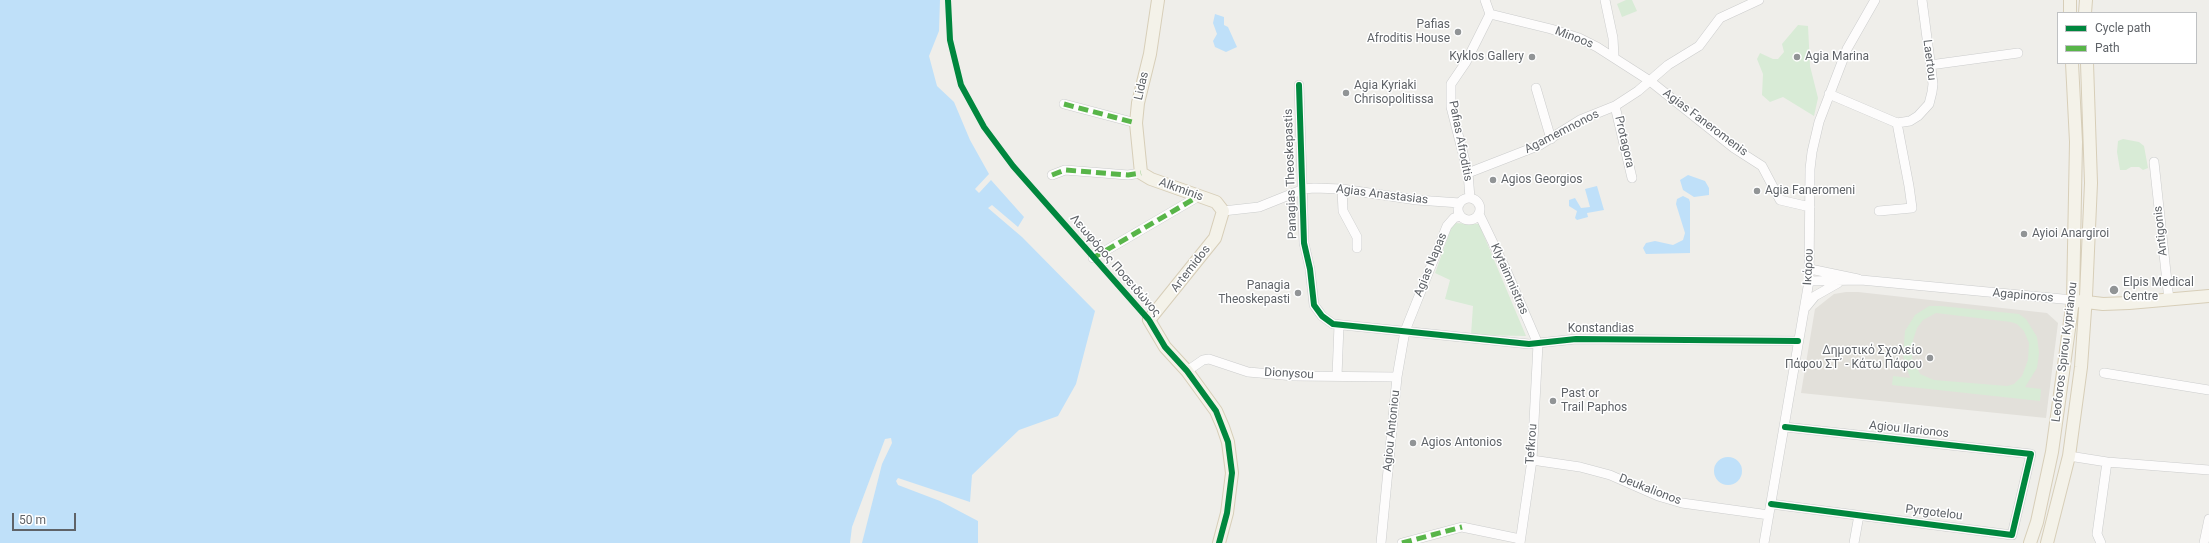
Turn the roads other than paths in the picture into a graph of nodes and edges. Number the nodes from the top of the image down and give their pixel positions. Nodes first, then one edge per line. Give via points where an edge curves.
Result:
1 (1158, 0) edge
2 (1485, 0) edge
3 (1605, 0) edge
4 (1759, 0) edge
5 (1875, 0) edge
6 (1922, 0) edge
7 (2070, 0) edge
8 (2086, 0) edge
9 (2070, 12) edge
10 (2085, 12) edge
11 (1490, 14) junction
12 (2018, 53) dead end
13 (1614, 57) junction
14 (2072, 64) edge
15 (2087, 64) edge
16 (1930, 65) junction
17 (1650, 81) junction
18 (1299, 85) dead end
19 (1536, 88) dead end
20 (1829, 94) junction
21 (1064, 104) dead end
22 (1615, 106) junction
23 (1897, 122) junction
24 (1136, 123) junction
25 (1551, 139) junction
26 (2154, 162) dead end
27 (1141, 173) junction
28 (1468, 173) junction
29 (1052, 175) dead end
30 (1632, 178) dead end
31 (1304, 189) junction
32 (1342, 189) junction
33 (1199, 196) junction
34 (1470, 198) junction
35 (1460, 203) junction
36 (1810, 207) junction
37 (1223, 211) junction
38 (1879, 211) dead end
39 (1479, 214) junction
40 (1460, 216) junction
41 (1357, 248) dead end
42 (1093, 258) dead end
43 (1810, 269) junction
44 (1861, 280) junction
45 (1809, 281) junction
46 (1839, 282) junction
47 (2209, 296) edge
48 (2073, 300) junction
49 (2169, 300) junction
50 (2086, 302) junction
51 (1804, 312) junction
52 (1149, 320) joint
53 (1409, 320) joint
54 (1339, 325) junction
55 (1405, 331) junction
56 (1798, 341) junction
57 (1538, 344) junction
58 (1187, 371) junction
59 (2104, 373) dead end
60 (1337, 376) junction
61 (1398, 377) junction
62 (2209, 390) edge
63 (1785, 428) junction
64 (2031, 454) joint
65 (2068, 456) junction
66 (1532, 460) junction
67 (2107, 462) junction
68 (2209, 470) edge
69 (1771, 504) junction
70 (1769, 515) junction
71 (1859, 515) junction
72 (2209, 519) edge
73 (1520, 541) edge
74 (1219, 543) edge
75 (1381, 543) edge
76 (1402, 543) edge
77 (1764, 543) edge
78 (1854, 543) edge
79 (2030, 543) edge
80 (2047, 543) edge
81 (2101, 543) edge
82 (2204, 543) edge

1 - 24 main road, Lidas
2 - 11 street
3 - 13 street
4 - 17 street, Agamemnonos via 1720,18 1699,46 1668,65
5 - 20 street, Ικάρου via 1847,49
6 - 16 street, Laertou
7 - 9 main road
8 - 10 main road
11 - 13 street, Minoos via 1579,38
11 - 28 street, Pafias Afroditis via 1466,62 1451,84 1451,107
12 - 16 street
13 - 17 street, Minoos
14 - 48 main road, Leoforos Spirou Kyprianou via 2076,162
15 - 50 main road, Leoforos Spirou Kyprianou via 2091,183
16 - 23 street, Laertou via 1933,84 1929,104 1910,121
17 - 22 street, Agamemnonos
17 - 36 street, Agias Faneromenis via 1734,148 1762,166 1780,200
18 - 31 street, Panagias Theoskepastis
19 - 25 street
20 - 23 street
20 - 36 street, Ικάρου via 1812,152
21 - 24 street
22 - 25 street, Agamemnonos via 1580,120
22 - 30 street, Protagora
23 - 38 street via 1912,208
24 - 27 main road, Lidas
25 - 28 street, Agamemnonos
26 - 49 street, Antigonis
27 - 29 street via 1128,175 1065,170
27 - 33 main road, Alkminis
28 - 34 street, Pafias Afroditis
31 - 32 street, Agias Anastasias
31 - 37 street via 1259,207
31 - 54 street, Panagias Theoskepastis via 1304,243 1312,280 1314,305 1322,316
32 - 35 street, Agias Anastasias via 1417,200
32 - 41 street via 1343,211 1357,237
33 - 37 main road, Alkminis via 1216,202
33 - 42 street
34 - 35 street
34 - 39 street via 1479,204
35 - 40 street
36 - 43 street, Ικάρου
37 - 52 main road, Artemidos via 1215,238
39 - 40 street via 1471,220
39 - 57 street, Klytaimnistras
40 - 53 street, Agias Napas via 1454,218 1447,226
43 - 44 street, Agapinoros
43 - 45 street, Ικάρου
44 - 46 street, Agapinoros
44 - 48 street, Agapinoros
45 - 46 street, Agapinoros
45 - 51 street, Ικάρου
46 - 51 street via 1815,296
47 - 49 main road, Agapinoros
48 - 50 main road, Agapinoros
48 - 79 main road, Leoforos Spirou Kyprianou via 2052,452
49 - 50 main road, Agapinoros via 2103,304
50 - 65 main road, Leoforos Spirou Kyprianou via 2081,367
51 - 56 street, Ικάρου
52 - 58 main road, Λεωφόρος Ποσειδώνος via 1166,347
53 - 55 street, Agiou Antoniou
54 - 55 street, Panagias Theoskepastis
54 - 60 street
55 - 57 street, Konstandias
55 - 61 street, Agiou Antoniou
56 - 57 street, Konstandias via 1576,339
56 - 63 street, Ικάρου
57 - 66 street, Tefkrou
58 - 60 street, Dionysou via 1209,359 1248,372
58 - 74 main road, Λεωφόρος Ποσειδώνος via 1216,411 1228,442 1232,486
59 - 62 street
60 - 61 street, Dionysou
61 - 75 street, Agiou Antoniou
63 - 64 street, Agiou Ilarionos
63 - 69 street, Ικάρου
64 - 71 street, Pyrgotelou via 2012,535
65 - 67 street
65 - 80 main road, Leoforos Spirou Kyprianou
66 - 70 street, Deukalionos via 1580,467 1610,475 1658,496 1682,503
66 - 73 street, Tefkrou
67 - 68 street
67 - 81 street via 2096,534
69 - 70 street, Ικάρου
69 - 71 street, Pyrgotelou
70 - 77 street, Ικάρου
71 - 78 street
72 - 82 street
73 - 76 street via 1462,527

